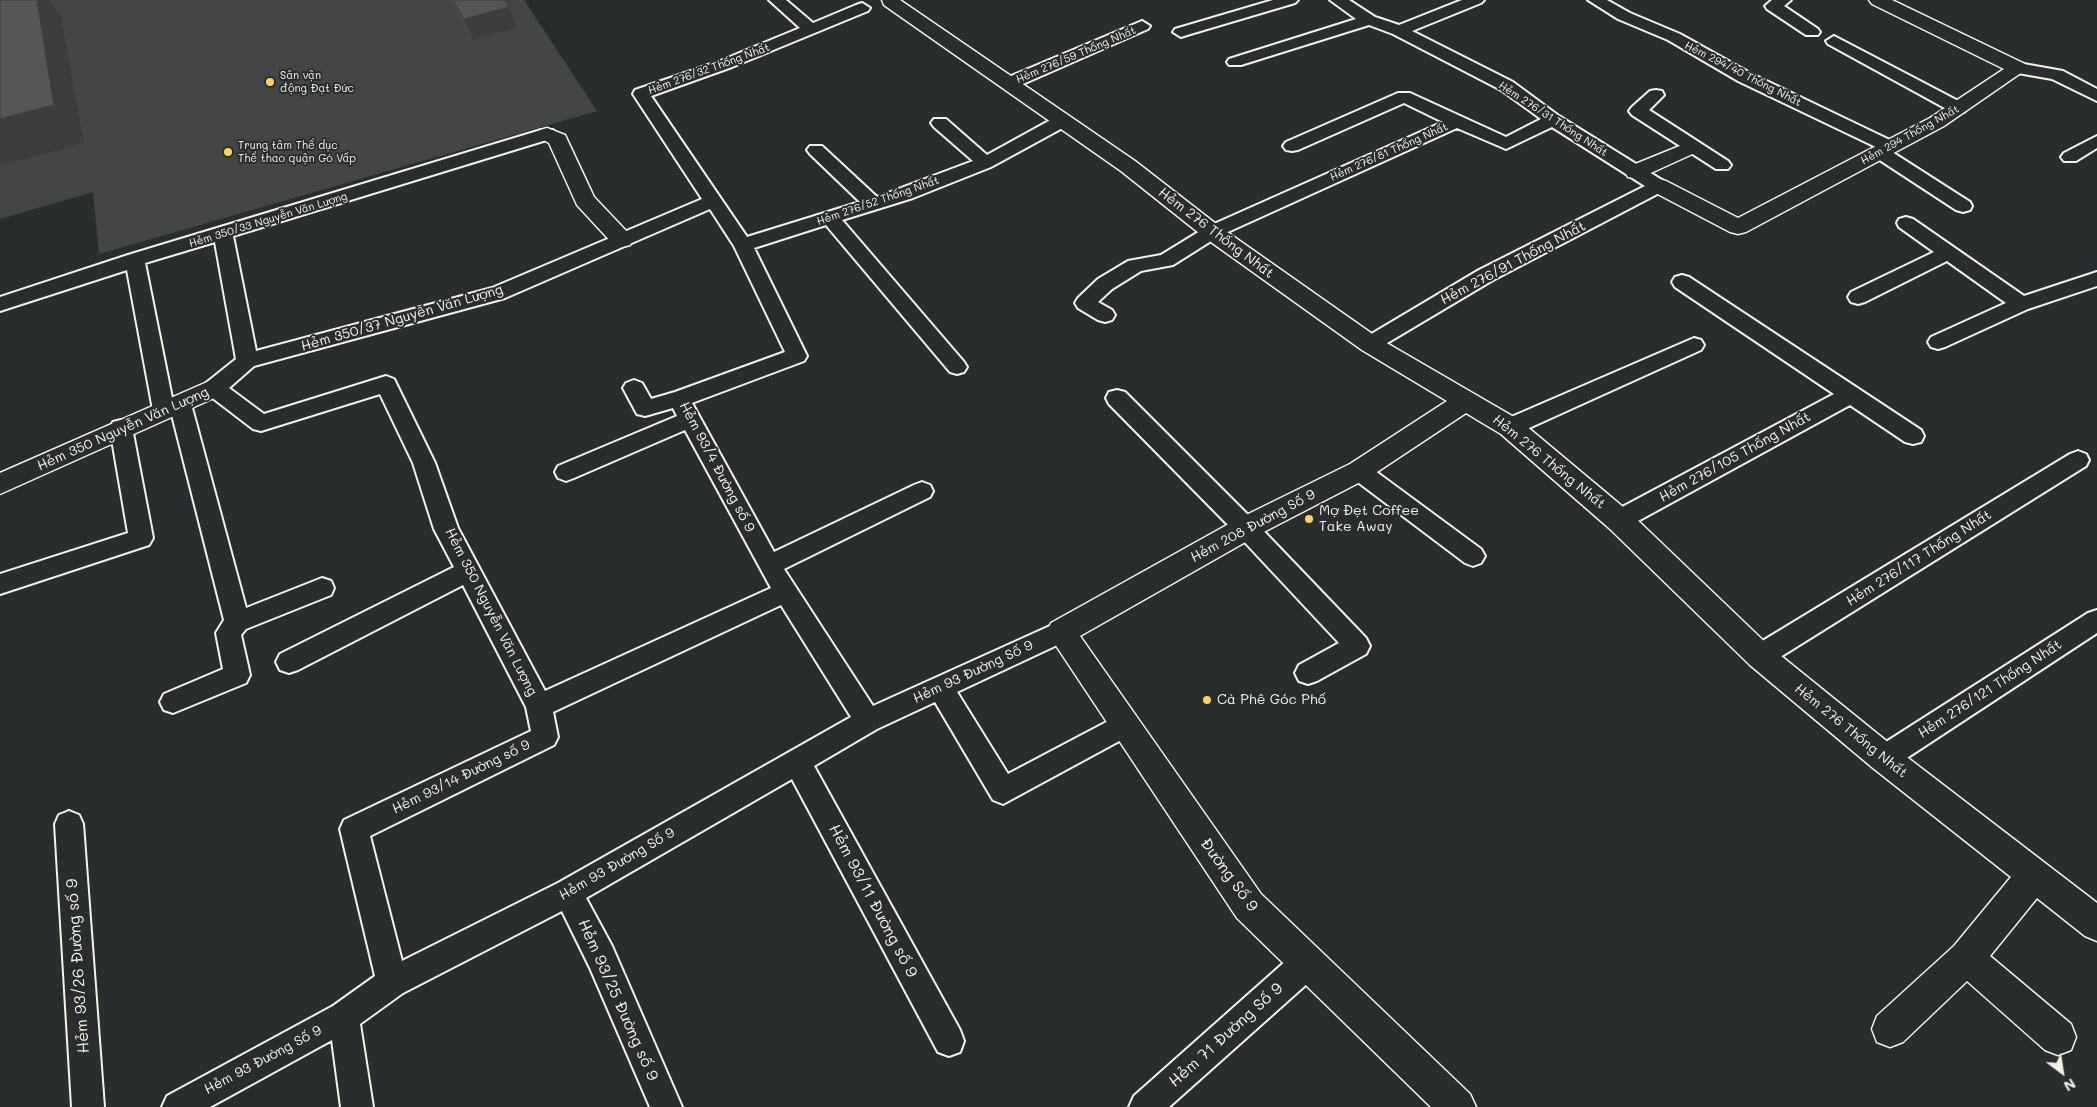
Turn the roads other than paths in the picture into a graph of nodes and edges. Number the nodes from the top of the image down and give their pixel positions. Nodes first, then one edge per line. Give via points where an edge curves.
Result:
1 (777, 0) edge
2 (891, 0) edge
3 (1290, 0) edge
4 (1338, 0) edge
5 (1476, 0) edge
6 (1596, 0) edge
7 (1783, 0) edge
8 (1878, 0) edge
9 (857, 4) edge
10 (1369, 20) junction
11 (1142, 26) dead end
12 (811, 29) junction
13 (1399, 31) junction
14 (1182, 32) dead end
15 (1812, 32) dead end
16 (1834, 41) dead end
17 (1235, 62) dead end
18 (2018, 68) junction
19 (1010, 83) junction
20 (1656, 95) dead end
21 (2097, 96) edge
22 (1958, 108) junction
23 (1553, 120) junction
24 (1062, 121) junction
25 (940, 122) dead end
26 (1457, 122) junction
27 (547, 134) joint
28 (2097, 142) edge
29 (1292, 146) dead end
30 (1692, 148) junction
31 (816, 150) dead end
32 (1886, 150) junction
33 (2070, 157) dead end
34 (985, 163) junction
35 (1722, 165) dead end
36 (1635, 172) junction
37 (1659, 186) junction
38 (713, 201) junction
39 (873, 204) junction
40 (1963, 206) dead end
41 (830, 218) junction
42 (1906, 223) dead end
43 (1212, 232) junction
44 (223, 234) junction
45 (622, 240) junction
46 (743, 245) junction
47 (1948, 253) junction
48 (135, 260) junction
49 (2097, 279) edge
50 (1682, 282) dead end
51 (1858, 297) dead end
52 (0, 304) edge
53 (2021, 304) junction
54 (1105, 315) dead end
55 (1938, 342) dead end
56 (1370, 344) junction
57 (1694, 345) dead end
58 (247, 361) junction
59 (957, 367) dead end
60 (214, 388) junction
61 (634, 388) dead end
62 (1850, 395) junction
63 (1118, 398) dead end
64 (679, 399) junction
65 (1467, 400) junction
66 (172, 407) junction
67 (690, 418) junction
68 (1510, 427) junction
69 (121, 428) junction
70 (1913, 436) dead end
71 (2078, 460) dead end
72 (1359, 471) junction
73 (566, 472) dead end
74 (0, 484) edge
75 (922, 490) dead end
76 (1620, 520) junction
77 (1246, 528) junction
78 (1473, 556) dead end
79 (769, 565) junction
80 (468, 571) junction
81 (0, 584) edge
82 (322, 588) dead end
83 (786, 592) junction
84 (2097, 620) edge
85 (238, 622) junction
86 (1061, 632) junction
87 (1760, 656) junction
88 (289, 662) dead end
89 (1308, 673) dead end
90 (940, 688) junction
91 (173, 702) dead end
92 (539, 706) junction
93 (868, 721) junction
94 (1125, 725) junction
95 (1884, 758) junction
96 (797, 761) junction
97 (69, 824) dead end
98 (2035, 874) junction
99 (568, 893) junction
100 (2097, 924) edge
101 (1966, 958) junction
102 (1306, 962) junction
103 (392, 982) junction
104 (344, 1017) junction
105 (1890, 1029) dead end
106 (2058, 1037) dead end
107 (950, 1042) dead end
108 (207, 1099) edge
109 (1455, 1106) edge
110 (88, 1107) edge
111 (178, 1107) edge
112 (357, 1107) edge
113 (666, 1107) edge
114 (1145, 1107) edge

1 - 12 lane
2 - 9 lane, Hẻm 276/32 Thống Nhất
2 - 19 street, Hẻm 276 Thống Nhất
3 - 14 lane
4 - 10 lane, Hẻm 276/31 Thống Nhất
5 - 13 lane
6 - 32 lane, Hẻm 294/40 Thống Nhất
7 - 15 lane via 1773,6
8 - 18 street
9 - 12 lane, Hẻm 276/32 Thống Nhất
10 - 13 lane, Hẻm 276/31 Thống Nhất
10 - 17 lane
11 - 19 lane, Hẻm 276/59 Thống Nhất
12 - 38 lane, Hẻm 276/32 Thống Nhất via 641,94
13 - 23 lane, Hẻm 276/31 Thống Nhất via 1507,86
16 - 22 lane
18 - 21 lane via 2057,75
18 - 22 street, Hẻm 294 Thống Nhất
19 - 24 street, Hẻm 276 Thống Nhất
20 - 30 lane via 1638,111
22 - 32 street, Hẻm 294 Thống Nhất
23 - 26 lane via 1506,144
23 - 36 lane, Hẻm 276/31 Thống Nhất
24 - 34 lane, Hẻm 276/52 Thống Nhất
24 - 43 street, Hẻm 276 Thống Nhất via 1128,166
25 - 34 lane
26 - 29 lane, Hẻm 276/81 Thống Nhất via 1404,97
26 - 43 lane, Hẻm 276/81 Thống Nhất
27 - 44 lane, Hẻm 350/33 Nguyễn Văn Lượng
27 - 45 street via 558,139 585,200
28 - 33 lane
30 - 35 lane
30 - 36 street
31 - 39 lane
32 - 37 street, Hẻm 294 Thống Nhất via 1738,226
32 - 40 lane, Hẻm 294/40 Thống Nhất
34 - 39 lane, Hẻm 276/52 Thống Nhất
36 - 37 lane, Hẻm 276/31 Thống Nhất
37 - 56 lane, Hẻm 276/91 Thống Nhất via 1486,275
38 - 45 lane, Hẻm 350/37 Nguyễn Văn Lượng
38 - 46 lane, Hẻm 276/32 Thống Nhất
39 - 41 lane, Hẻm 276/52 Thống Nhất
41 - 46 lane, Hẻm 276/52 Thống Nhất
41 - 59 lane
42 - 47 lane
43 - 54 lane, Hẻm 276/81 Thống Nhất via 1166,260 1134,266 1105,284 1085,303
43 - 56 street, Hẻm 276 Thống Nhất
44 - 48 lane, Hẻm 350/33 Nguyễn Văn Lượng
44 - 58 lane
45 - 58 lane, Hẻm 350/37 Nguyễn Văn Lượng via 498,293
46 - 64 lane, Hẻm 93/4 Đường số 9 via 797,356
47 - 51 lane
47 - 53 lane
48 - 52 lane, Hẻm 350/33 Nguyễn Văn Lượng
48 - 66 lane
49 - 53 lane
50 - 62 lane
53 - 55 lane
56 - 65 street, Hẻm 276 Thống Nhất
57 - 68 lane
58 - 60 lane, Hẻm 350/37 Nguyễn Văn Lượng
60 - 66 street, Hẻm 350 Nguyễn Văn Lượng
60 - 80 lane, Hẻm 350 Nguyễn Văn Lượng via 262,423 386,384 424,463 446,529
61 - 64 lane via 645,408
62 - 70 lane
62 - 76 lane, Hẻm 276/105 Thống Nhất
63 - 77 lane
64 - 67 lane, Hẻm 93/4 Đường số 9
65 - 68 street, Hẻm 276 Thống Nhất
65 - 72 street, Hẻm 208 Đường Số 9
66 - 69 street, Hẻm 350 Nguyễn Văn Lượng
66 - 85 lane
67 - 73 lane
67 - 79 lane, Hẻm 93/4 Đường số 9
68 - 76 street, Hẻm 276 Thống Nhất
69 - 74 street, Hẻm 350 Nguyễn Văn Lượng
69 - 81 lane via 141,538
71 - 87 lane, Hẻm 276/117 Thống Nhất
72 - 77 street, Hẻm 208 Đường Số 9
72 - 78 lane
75 - 79 lane
76 - 87 street, Hẻm 276 Thống Nhất
77 - 86 street, Hẻm 208 Đường Số 9
77 - 89 lane via 1357,646
79 - 83 lane, Hẻm 93/4 Đường số 9
80 - 88 lane
80 - 92 lane, Hẻm 350 Nguyễn Văn Lượng
82 - 85 lane
83 - 92 lane
83 - 93 lane, Hẻm 93/4 Đường số 9
84 - 95 lane, Hẻm 276/121 Thống Nhất
85 - 91 lane via 228,633 237,675
86 - 90 lane, Hẻm 93 Đường Số 9
86 - 94 street, Đường Số 9
87 - 95 street, Hẻm 276 Thống Nhất
90 - 93 lane, Hẻm 93 Đường Số 9
90 - 94 lane via 1003,790
92 - 103 lane, Hẻm 93/14 Đường số 9 via 545,737 354,829
93 - 96 lane, Hẻm 93 Đường Số 9
94 - 102 street, Đường Số 9 via 1249,906
95 - 98 street, Hẻm 276 Thống Nhất
96 - 99 lane, Hẻm 93 Đường Số 9
96 - 107 lane, Hẻm 93/11 Đường số 9
97 - 110 lane, Hẻm 93/26 Đường số 9
98 - 100 street, Hẻm 276 Thống Nhất
98 - 101 street
99 - 103 lane, Hẻm 93 Đường Số 9
99 - 113 lane, Hẻm 93/25 Đường số 9 via 601,957
101 - 105 street
101 - 106 street
102 - 109 street, Đường Số 9
102 - 114 lane, Hẻm 71 Đường Số 9
103 - 104 lane, Hẻm 93 Đường Số 9
104 - 108 lane, Hẻm 93 Đường Số 9
104 - 112 lane
108 - 111 lane, Hẻm 93 Đường Số 9

